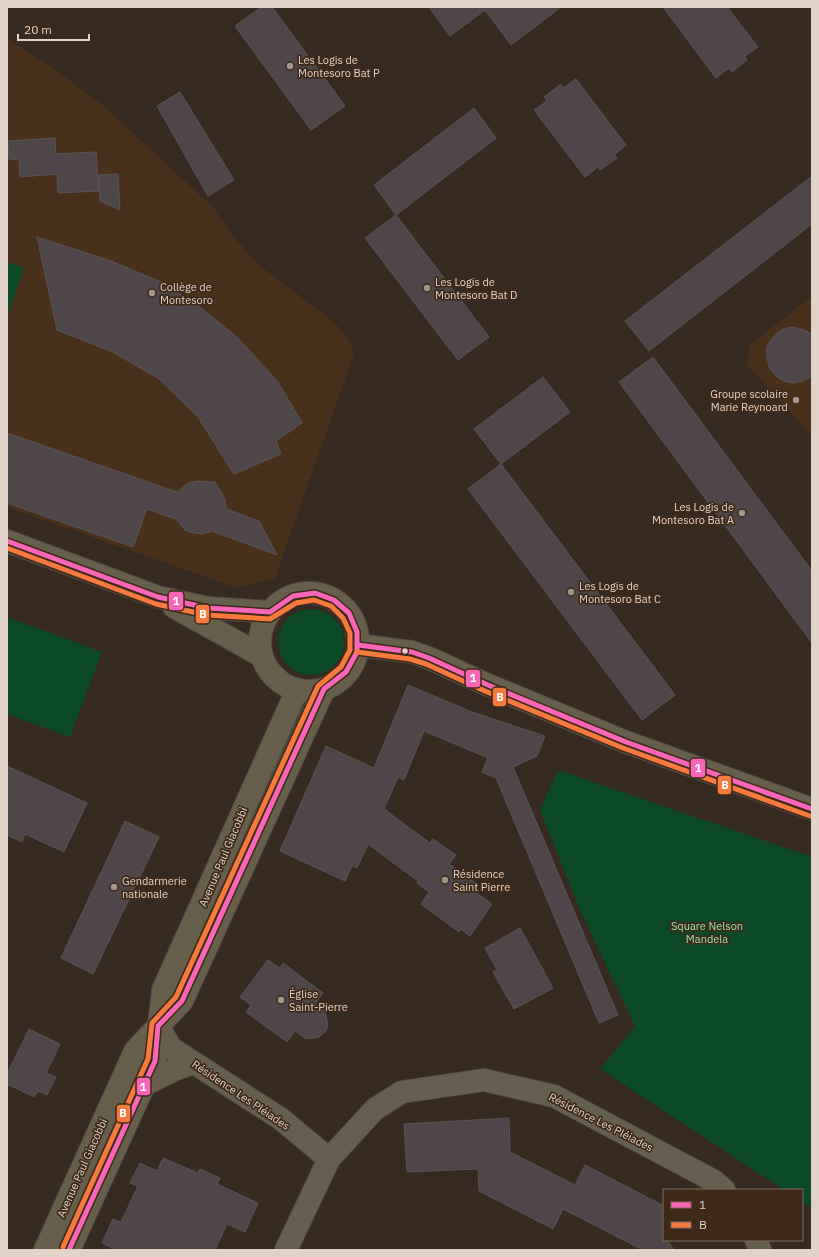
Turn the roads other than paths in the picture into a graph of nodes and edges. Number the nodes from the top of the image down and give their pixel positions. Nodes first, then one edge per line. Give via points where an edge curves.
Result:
1 (7, 541) edge
2 (158, 597) junction
3 (270, 612) junction
4 (358, 644) junction
5 (262, 656) junction
6 (324, 689) junction
7 (297, 690) junction
8 (812, 809) edge
9 (158, 1026) junction
10 (193, 1063) junction
11 (144, 1085) junction
12 (329, 1159) junction
13 (723, 1189) edge
14 (45, 1250) edge
15 (69, 1250) edge
16 (286, 1250) edge

1 - 2 main road
2 - 3 main road via 208,608
2 - 5 main road
3 - 4 main road via 281,601 296,594 312,592 328,596 341,604 351,616 357,630
3 - 5 main road via 260,634
4 - 6 main road via 355,659 348,672
4 - 8 main road via 412,652 429,658 626,742
5 - 7 main road via 270,671 282,683
6 - 7 main road
6 - 9 main road, Avenue Paul Giacobbi via 182,1001
7 - 9 main road, Avenue Paul Giacobbi via 163,990
9 - 10 street, Résidence Les Pléiades via 171,1048
9 - 11 main road, Avenue Paul Giacobbi via 154,1061
9 - 14 main road, Avenue Paul Giacobbi via 135,1051
10 - 11 main road
10 - 12 street, Résidence Les Pléiades via 281,1119
11 - 15 main road, Avenue Paul Giacobbi
12 - 13 street, Résidence Les Pléiades via 375,1108 402,1092 484,1080 554,1096 714,1181
12 - 16 street, Résidence Les Pléiades

